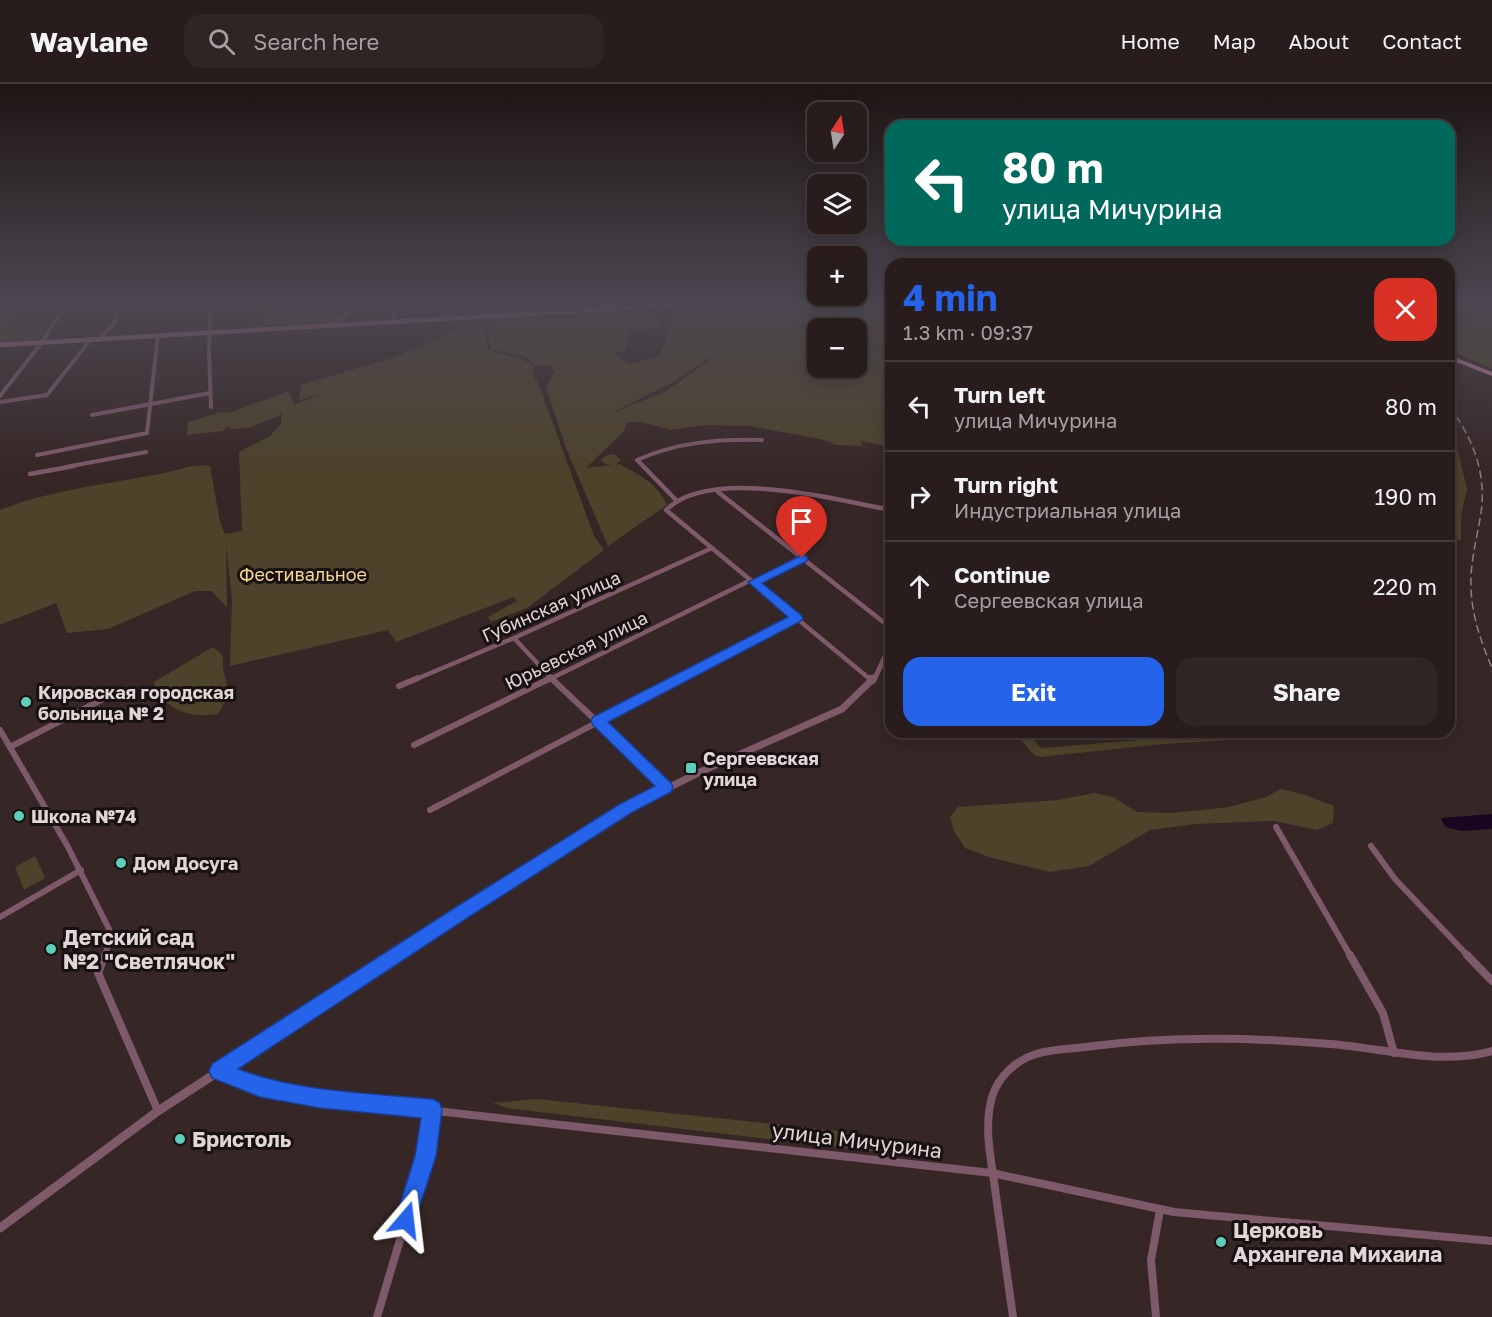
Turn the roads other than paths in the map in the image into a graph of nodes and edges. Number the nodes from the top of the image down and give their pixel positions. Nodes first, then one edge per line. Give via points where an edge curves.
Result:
1 (28, 361) edge
2 (74, 361) edge
3 (155, 361) edge
4 (209, 361) edge
5 (1458, 361) edge
6 (1492, 374) edge
7 (210, 393) junction
8 (0, 396) edge
9 (0, 402) edge
10 (151, 404) junction
11 (211, 407) dead end
12 (92, 415) dead end
13 (762, 440) dead end
14 (146, 452) dead end
15 (38, 455) dead end
16 (30, 474) dead end
17 (718, 492) junction
18 (676, 500) junction
19 (885, 509) edge
20 (712, 548) junction
21 (802, 558) junction
22 (752, 581) junction
23 (797, 618) junction
24 (885, 623) edge
25 (514, 638) junction
26 (885, 656) edge
27 (550, 678) junction
28 (873, 681) junction
29 (399, 686) dead end
30 (103, 699) dead end
31 (598, 721) junction
32 (0, 730) edge
33 (9, 745) junction
34 (414, 745) dead end
35 (0, 747) edge
36 (666, 787) junction
37 (430, 810) dead end
38 (1276, 827) dead end
39 (1371, 846) dead end
40 (81, 870) junction
41 (0, 917) edge
42 (1492, 981) edge
43 (1492, 1051) edge
44 (1395, 1053) junction
45 (218, 1071) junction
46 (432, 1109) junction
47 (158, 1111) junction
48 (992, 1173) junction
49 (1160, 1210) junction
50 (0, 1228) edge
51 (1492, 1241) edge
52 (377, 1317) edge
53 (1013, 1317) edge
54 (1156, 1317) edge

1 - 8 street
2 - 9 street via 47,396
3 - 10 street
4 - 7 street
5 - 6 main road
7 - 10 street
7 - 11 street
10 - 12 street
10 - 15 street via 148,431 139,436
13 - 18 street via 706,441 667,448 637,460
14 - 16 street
17 - 18 street
17 - 19 street via 762,487
17 - 21 street
18 - 20 street via 666,510
20 - 22 street
20 - 25 street, Губинская улица
21 - 22 street, Юрьевская улица
21 - 24 street
22 - 23 street
22 - 27 street, Юрьевская улица
23 - 28 street
23 - 31 street
25 - 27 street
25 - 29 street, Губинская улица
26 - 28 street
27 - 31 street
27 - 34 street, Юрьевская улица
28 - 36 street via 842,709
30 - 33 street
31 - 36 street
31 - 37 street
32 - 33 street
33 - 35 street
33 - 40 street
36 - 45 street
38 - 44 street via 1383,1013
39 - 42 street via 1395,879
40 - 41 street
40 - 47 street via 110,933 98,973
43 - 44 street via 1428,1057
44 - 48 street via 1333,1044 1200,1038 1116,1043 1035,1054 1001,1077 992,1096 987,1130
45 - 46 street, улица Мичурина via 260,1087 320,1098
45 - 47 street
46 - 48 street, улица Мичурина
46 - 52 street via 426,1156
47 - 50 street
48 - 49 street, улица Мичурина
48 - 53 street
49 - 51 street, улица Мичурина
49 - 54 street via 1151,1260

